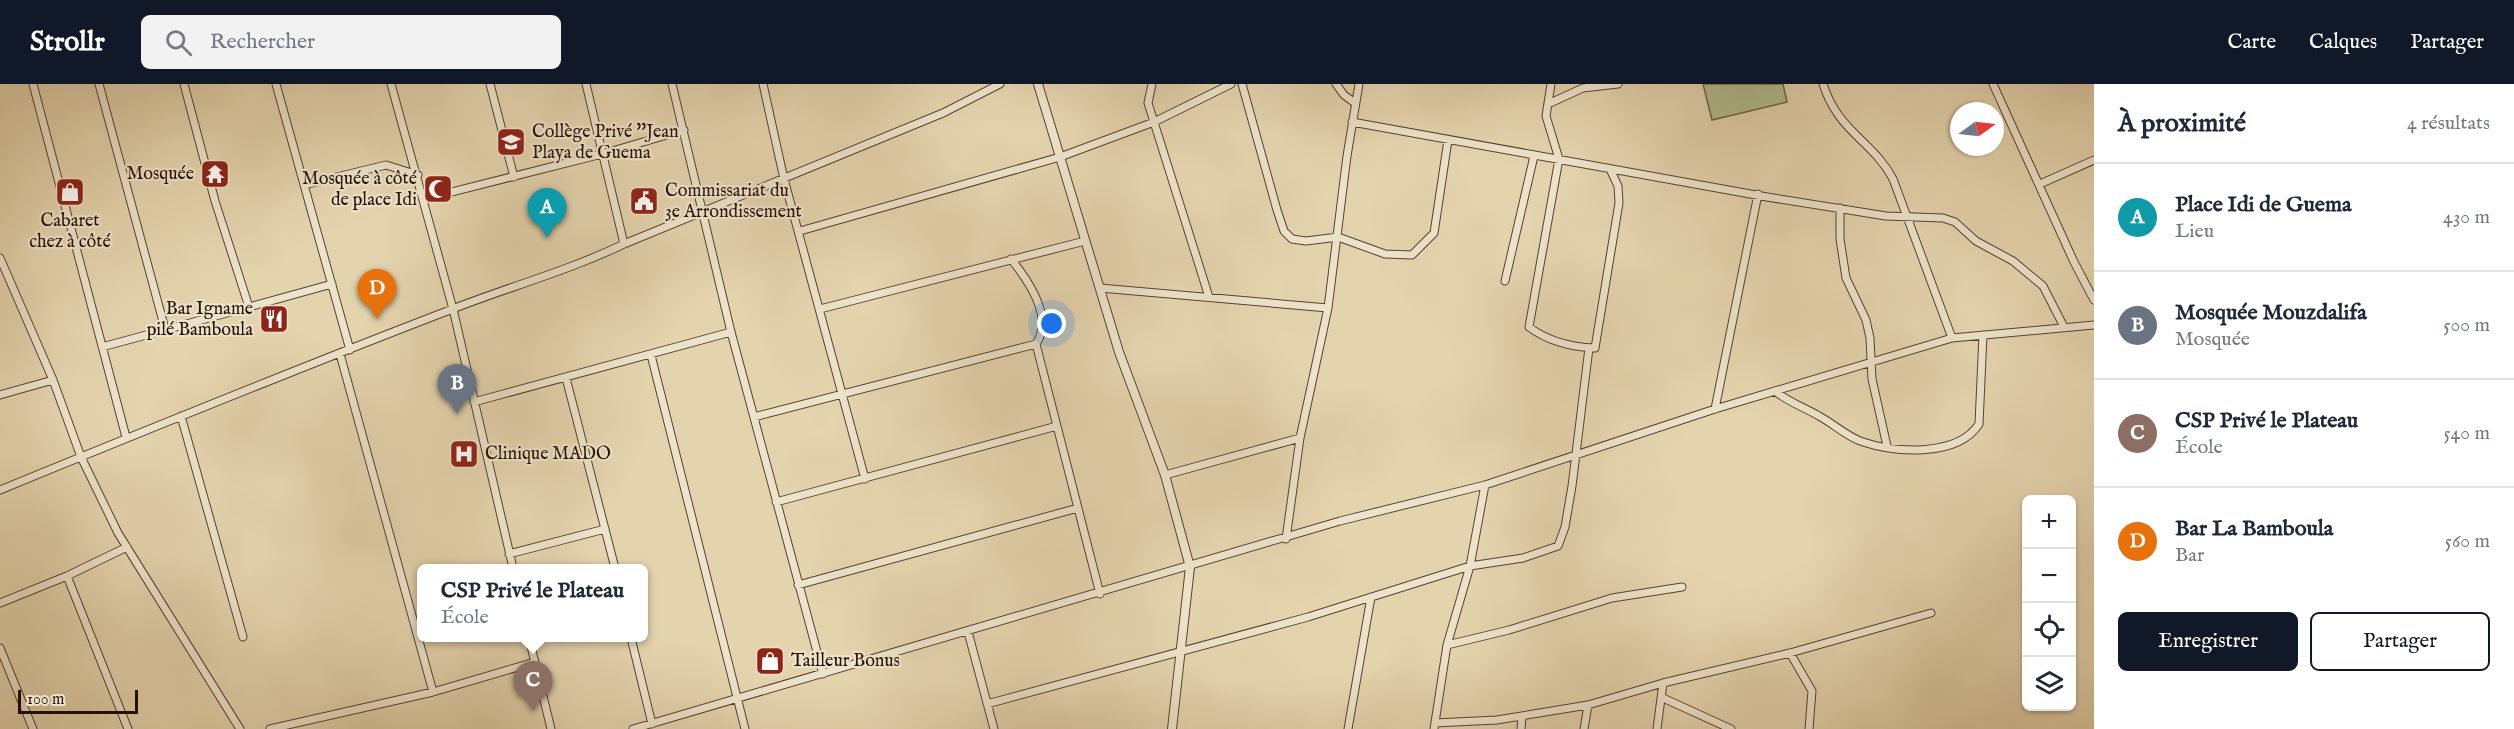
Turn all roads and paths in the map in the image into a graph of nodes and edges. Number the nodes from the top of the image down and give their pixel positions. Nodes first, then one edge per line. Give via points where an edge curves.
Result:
1 (33, 84) edge
2 (99, 84) edge
3 (184, 84) edge
4 (276, 84) edge
5 (391, 84) edge
6 (490, 84) edge
7 (586, 84) edge
8 (672, 84) edge
9 (763, 84) edge
10 (1000, 84) edge
11 (1038, 84) edge
12 (1152, 84) edge
13 (1231, 84) edge
14 (1242, 84) edge
15 (1336, 84) edge
16 (1359, 84) edge
17 (1551, 84) edge
18 (1618, 84) edge
19 (1823, 84) edge
20 (1993, 84) edge
21 (1580, 86) edge
22 (1355, 103) junction
23 (1548, 104) junction
24 (1154, 122) junction
25 (1352, 122) junction
26 (684, 130) junction
27 (1448, 140) junction
28 (602, 154) junction
29 (1534, 156) junction
30 (1060, 157) junction
31 (1559, 159) junction
32 (2094, 160) edge
33 (1610, 169) junction
34 (418, 176) junction
35 (514, 177) junction
36 (784, 179) junction
37 (304, 184) junction
38 (2040, 184) junction
39 (1758, 194) junction
40 (424, 199) junction
41 (1840, 208) junction
42 (703, 212) junction
43 (1906, 218) junction
44 (800, 231) junction
45 (1338, 237) junction
46 (1085, 241) junction
47 (624, 244) junction
48 (0, 258) edge
49 (1011, 259) junction
50 (1505, 281) dead end
51 (332, 284) junction
52 (1100, 288) junction
53 (1209, 297) junction
54 (2094, 300) edge
55 (249, 307) junction
56 (1328, 308) junction
57 (453, 309) junction
58 (820, 309) junction
59 (2094, 325) edge
60 (2064, 327) junction
61 (165, 329) junction
62 (732, 332) junction
63 (1983, 335) junction
64 (1952, 338) junction
65 (1036, 344) junction
66 (102, 347) junction
67 (1589, 348) junction
68 (350, 350) junction
69 (340, 354) junction
70 (651, 355) junction
71 (1870, 362) junction
72 (566, 378) junction
73 (53, 380) junction
74 (1775, 391) junction
75 (0, 395) edge
76 (843, 395) junction
77 (474, 402) junction
78 (1715, 410) junction
79 (181, 416) junction
80 (754, 417) junction
81 (1057, 426) junction
82 (126, 437) junction
83 (1300, 438) junction
84 (1887, 447) junction
85 (81, 457) junction
86 (1574, 457) junction
87 (1164, 475) junction
88 (865, 478) junction
89 (1485, 485) junction
90 (0, 490) edge
91 (776, 502) junction
92 (1078, 508) junction
93 (605, 529) junction
94 (1286, 538) junction
95 (127, 547) junction
96 (510, 554) junction
97 (512, 564) edge
98 (614, 564) edge
99 (1470, 566) junction
100 (1190, 567) junction
101 (67, 576) junction
102 (798, 585) junction
103 (1682, 587) dead end
104 (1100, 594) junction
105 (1371, 597) junction
106 (0, 603) edge
107 (1931, 613) dead end
108 (968, 632) junction
109 (417, 634) edge
110 (243, 637) dead end
111 (419, 642) edge
112 (530, 642) edge
113 (633, 642) edge
114 (1447, 645) junction
115 (0, 648) edge
116 (1181, 651) junction
117 (1790, 653) junction
118 (535, 662) junction
119 (823, 674) junction
120 (1663, 683) junction
121 (433, 692) junction
122 (1663, 698) junction
123 (736, 699) junction
124 (987, 704) junction
125 (1588, 705) junction
126 (1522, 716) junction
127 (652, 723) junction
128 (1434, 726) edge
129 (33, 729) edge
130 (128, 729) edge
131 (240, 729) edge
132 (270, 729) edge
133 (551, 729) edge
134 (633, 729) edge
135 (745, 729) edge
136 (994, 729) edge
137 (1172, 729) edge
138 (1348, 729) edge
139 (1521, 729) edge
140 (1584, 729) edge
141 (1657, 729) edge
142 (1731, 729) edge
143 (1809, 729) edge

1 - 66 street
2 - 61 street
3 - 55 street
4 - 37 street
5 - 34 street
6 - 35 street
7 - 28 street
8 - 26 street
9 - 36 street
10 - 36 street via 943,113
11 - 30 street
12 - 24 street via 1148,103
13 - 24 street
14 - 45 street via 1284,231 1292,239 1306,241
15 - 22 street
16 - 22 street
17 - 23 street
18 - 21 street
19 - 43 street via 1848,130 1889,170
20 - 38 street
21 - 23 street
22 - 25 street
23 - 31 street via 1546,116
24 - 30 street
24 - 53 street
25 - 27 street
25 - 45 street
26 - 28 street
26 - 42 street
27 - 29 street
27 - 45 street via 1434,233 1426,244 1412,255 1385,254
28 - 35 street
28 - 47 street
29 - 31 street
29 - 50 street
30 - 44 street
30 - 46 street
31 - 33 street
31 - 67 street via 1529,327 1566,345
32 - 38 street
33 - 39 street
33 - 67 street via 1618,186 1619,203 1595,348
34 - 37 street via 386,165
34 - 40 street
35 - 40 street
36 - 42 street
36 - 44 street
37 - 51 street
38 - 54 street
39 - 41 street
39 - 78 street
40 - 57 street
41 - 43 street
41 - 71 street via 1842,257 1851,291 1866,320
42 - 47 street
42 - 62 street
43 - 60 street via 1943,218 1954,222 1976,241 2013,261 2043,286
43 - 64 street
44 - 58 street
45 - 56 street
46 - 49 street
46 - 52 street
47 - 57 street via 587,262
48 - 73 street
49 - 58 street
49 - 65 street via 1027,282 1041,315 1043,330
51 - 55 street
51 - 68 street
52 - 53 street
52 - 87 street
53 - 56 street
55 - 61 street
56 - 83 street
57 - 68 street
57 - 77 street
58 - 76 street
59 - 60 street
60 - 63 street
61 - 66 street
62 - 70 street
62 - 80 street
63 - 64 street
63 - 84 street via 1982,407 1973,434 1944,447
64 - 71 street
65 - 76 street
65 - 81 street
66 - 82 street
67 - 86 street
68 - 69 street
69 - 79 street
69 - 109 street
70 - 72 street
70 - 123 street
71 - 74 street
71 - 84 street
72 - 77 street
72 - 93 street
73 - 75 street
73 - 85 street
74 - 78 street
74 - 84 street via 1851,437
76 - 80 street
76 - 88 street
77 - 96 street
78 - 86 street
79 - 82 street
79 - 110 street
80 - 91 street
81 - 88 street
81 - 92 street
82 - 85 street
83 - 87 street
83 - 94 street
85 - 90 street
85 - 95 street
86 - 89 street
86 - 99 street via 1565,527 1558,546 1522,558
87 - 100 street
88 - 91 street
89 - 94 street
89 - 99 street
91 - 102 street
92 - 102 street
92 - 104 street
93 - 96 street
93 - 98 street
94 - 100 street
95 - 101 street
95 - 131 street
96 - 97 street
99 - 105 street
99 - 114 street
100 - 104 street
100 - 116 street
101 - 106 street
101 - 130 street
102 - 119 street
103 - 114 street via 1612,598
104 - 108 street
105 - 116 street
105 - 138 street
107 - 117 street
108 - 119 street
108 - 124 street
111 - 121 street
112 - 118 street
113 - 127 street
114 - 128 street
115 - 129 street
116 - 124 street
116 - 137 street
117 - 120 street
117 - 143 street via 1812,691
118 - 121 street
118 - 133 street
119 - 123 street
120 - 122 street
120 - 125 street
121 - 132 street
122 - 141 street
122 - 142 street
123 - 127 street
123 - 135 street
124 - 136 street
125 - 126 street
125 - 140 street
126 - 128 street
126 - 139 street
127 - 134 street

